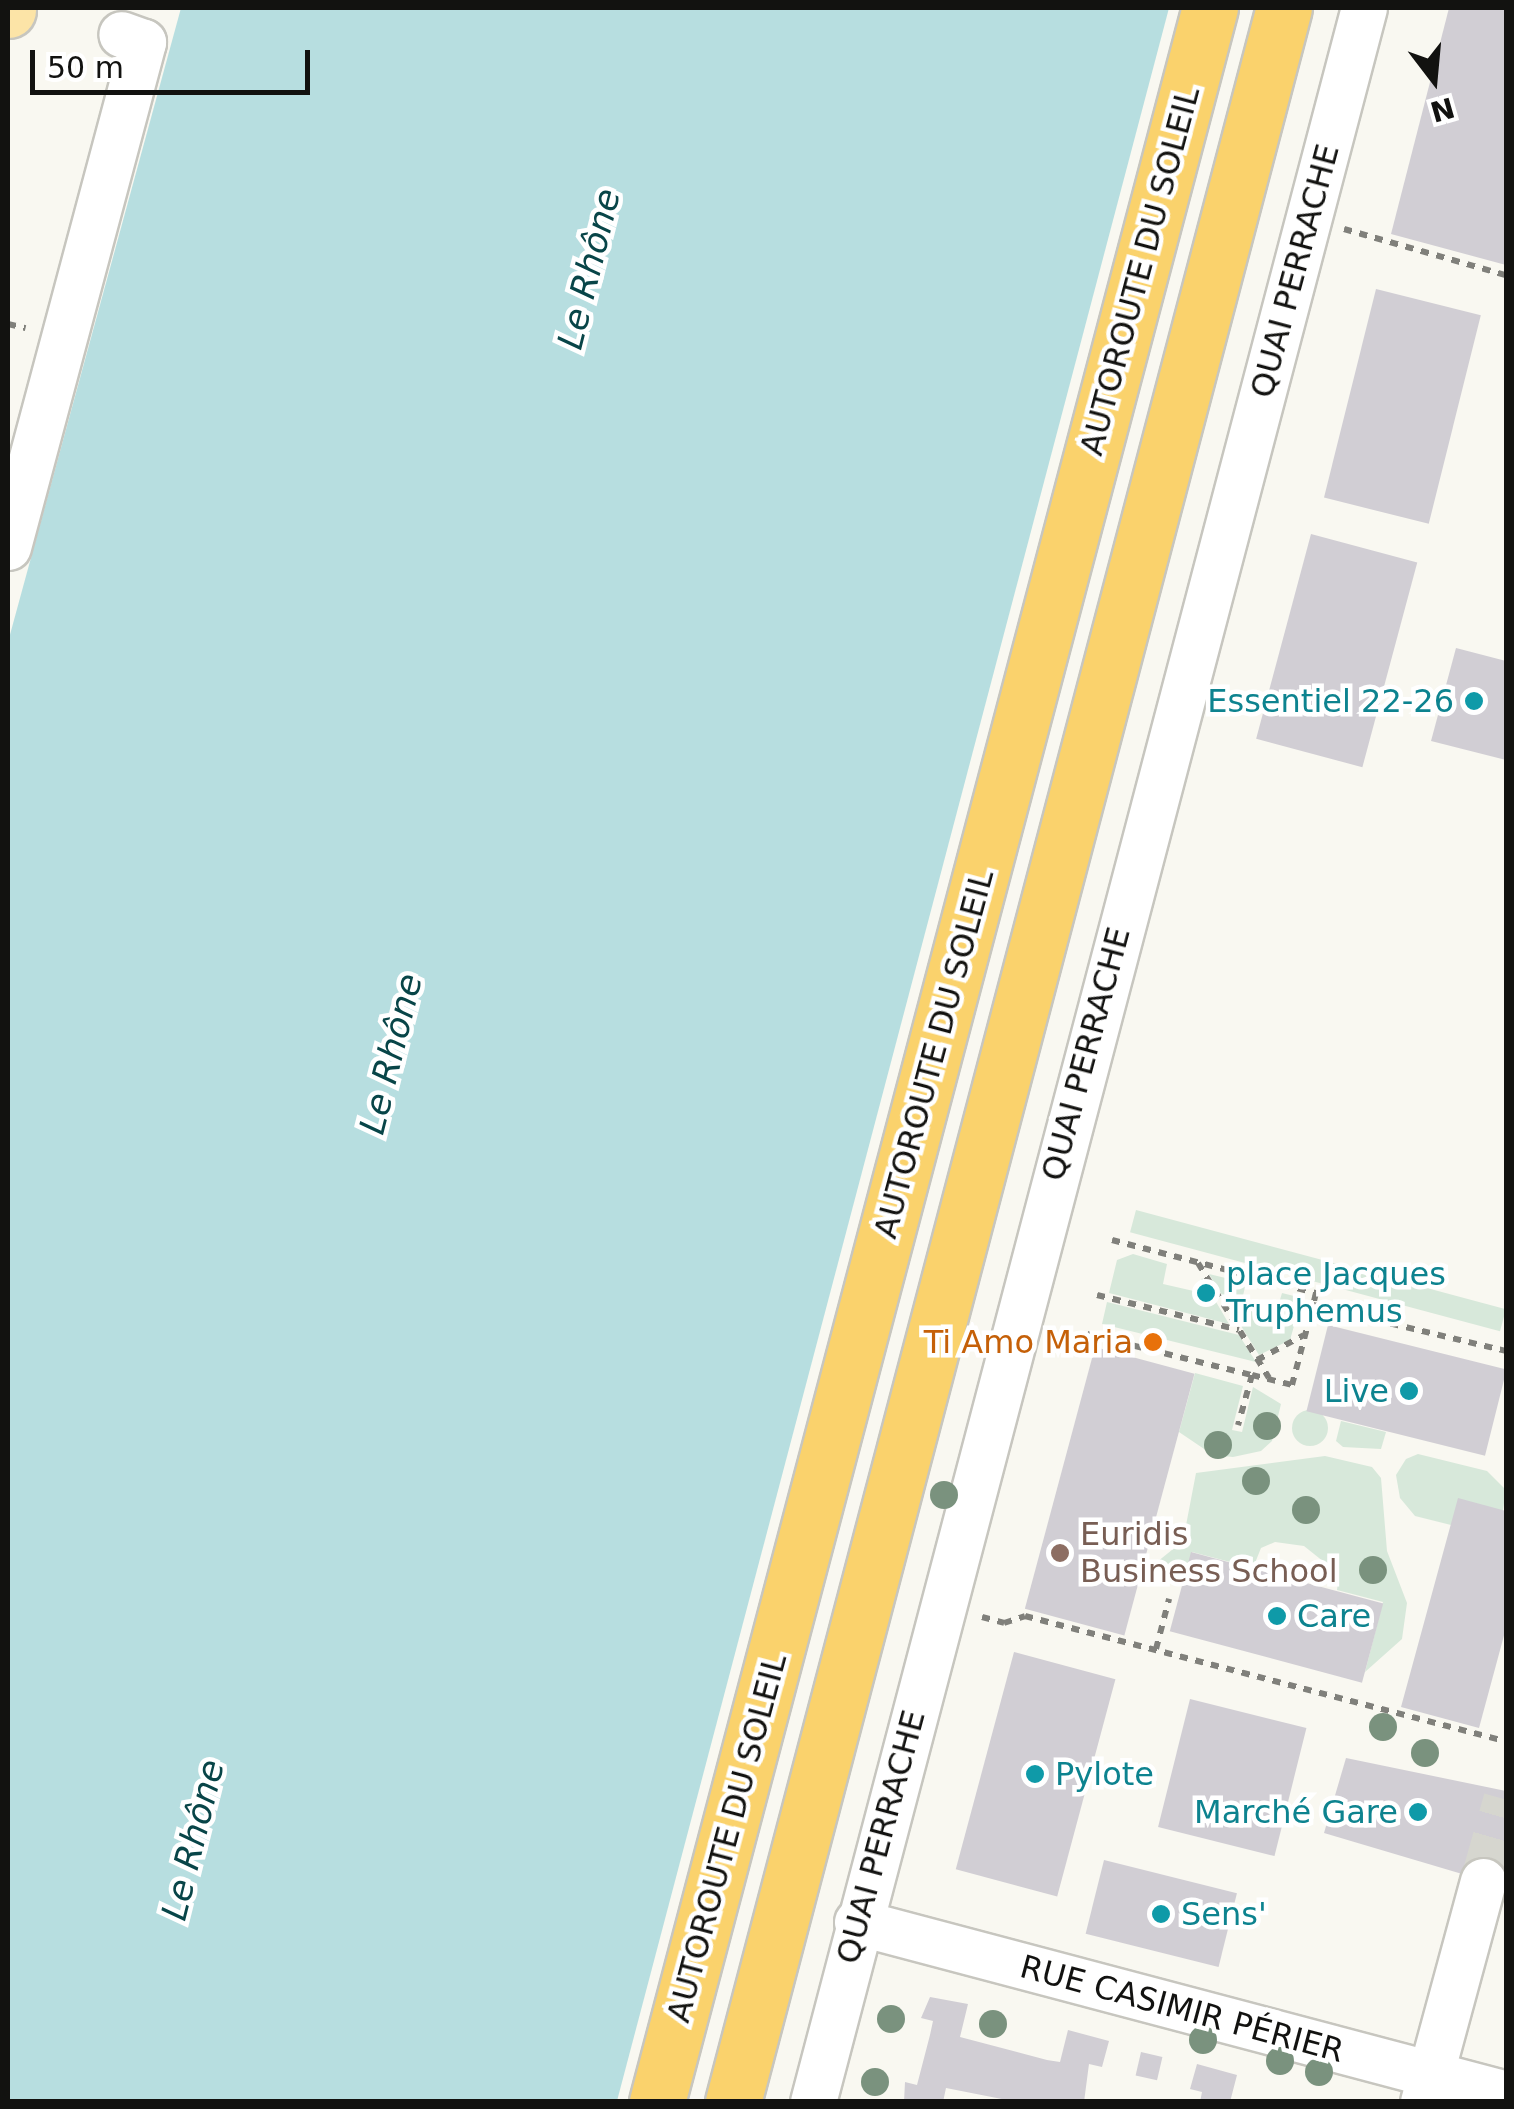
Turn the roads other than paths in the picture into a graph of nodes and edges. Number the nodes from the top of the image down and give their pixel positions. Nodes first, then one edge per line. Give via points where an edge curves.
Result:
1 (1210, 8) edge
2 (1284, 8) edge
3 (1364, 8) edge
4 (122, 34) dead end
5 (8, 547) edge
6 (1484, 1881) tunnel mouth
7 (857, 1922) junction
8 (1427, 2088) edge
9 (1506, 2094) edge
10 (657, 2102) edge
11 (732, 2102) edge
12 (813, 2102) edge

1 - 10 highway, AUTOROUTE DU SOLEIL
2 - 11 highway
3 - 7 street, QUAI PERRACHE
4 - 5 street via 143,42
6 - 8 street
7 - 8 street, RUE CASIMIR PÉRIER
7 - 12 street, QUAI PERRACHE
8 - 9 street, RUE CASIMIR PÉRIER

